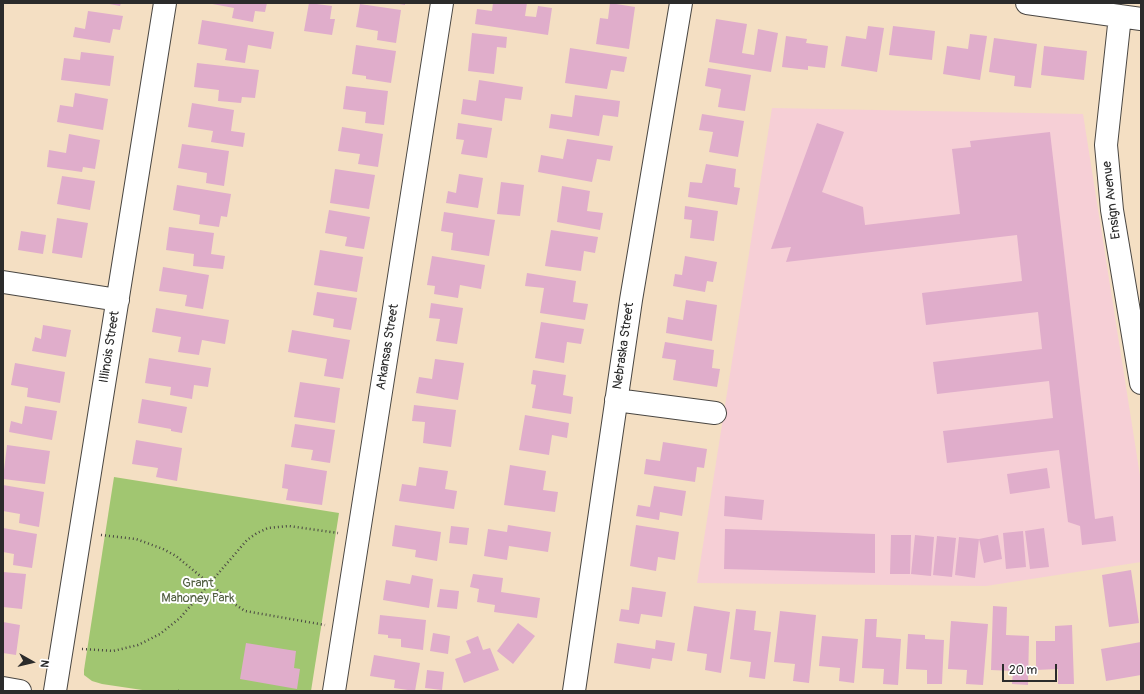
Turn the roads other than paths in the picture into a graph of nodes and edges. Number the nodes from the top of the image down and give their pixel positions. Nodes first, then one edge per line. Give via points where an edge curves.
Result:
1 (165, 3) edge
2 (442, 3) edge
3 (681, 3) edge
4 (1027, 3) edge
5 (1131, 17) edge
6 (3, 282) edge
7 (118, 300) junction
8 (1141, 383) edge
9 (616, 400) junction
10 (715, 413) dead end
11 (3, 688) edge
12 (20, 691) edge
13 (55, 691) edge
14 (334, 691) edge
15 (574, 691) edge

1 - 7 street, Illinois Street
2 - 14 street, Arkansas Street
3 - 9 street, Nebraska Street via 630,300
4 - 5 street
5 - 8 street, Ensign Avenue via 1106,145 1112,210
6 - 7 street
7 - 13 street, Illinois Street
9 - 10 street
9 - 15 street, Nebraska Street
11 - 12 street

